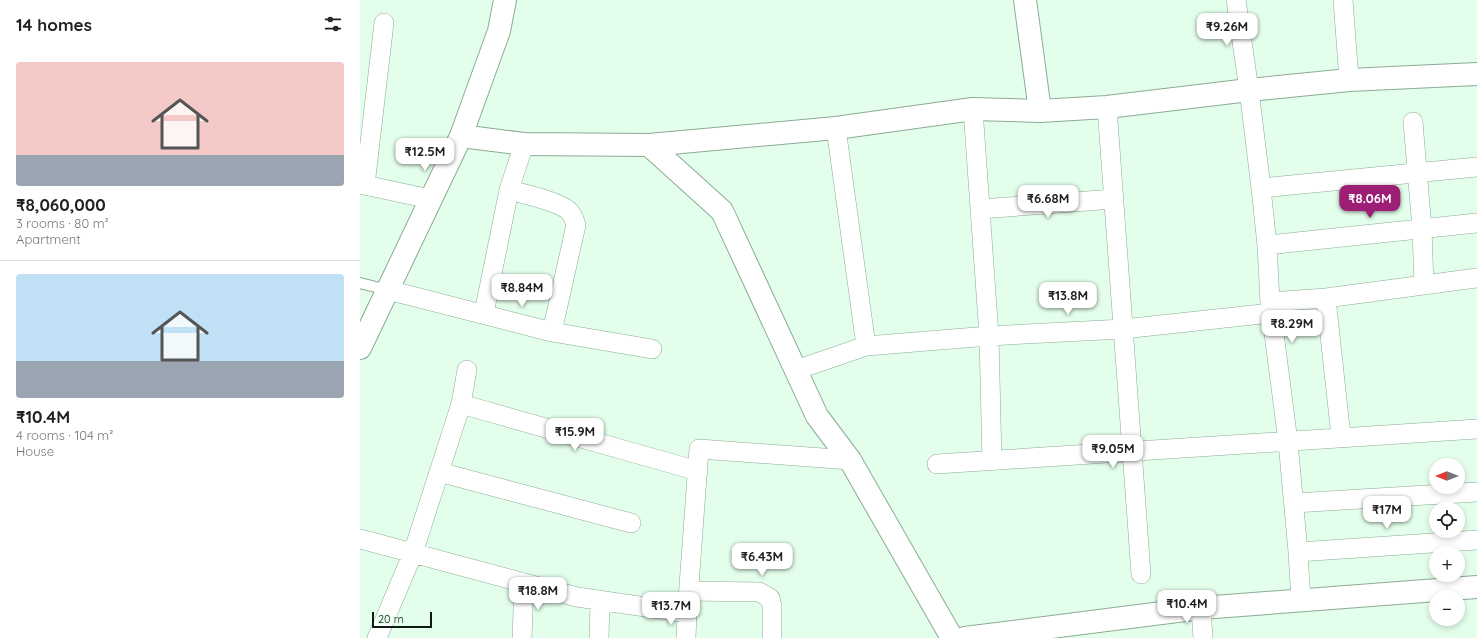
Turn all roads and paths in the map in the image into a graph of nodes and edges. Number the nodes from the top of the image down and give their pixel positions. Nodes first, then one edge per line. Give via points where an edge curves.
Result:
1 (505, 0) edge
2 (1025, 0) edge
3 (1236, 0) edge
4 (1343, 0) edge
5 (384, 23) dead end
6 (1477, 74) edge
7 (1349, 80) junction
8 (1249, 90) junction
9 (1107, 107) junction
10 (973, 109) junction
11 (1040, 112) junction
12 (1412, 122) dead end
13 (836, 128) junction
14 (461, 136) junction
15 (524, 144) junction
16 (649, 145) junction
17 (1477, 166) edge
18 (1417, 172) junction
19 (363, 184) edge
20 (1261, 188) junction
21 (509, 190) junction
22 (430, 199) junction
23 (1114, 199) junction
24 (980, 209) junction
25 (1477, 223) edge
26 (1422, 229) junction
27 (1267, 245) junction
28 (1477, 278) edge
29 (360, 283) edge
30 (1424, 285) junction
31 (388, 290) junction
32 (1326, 298) junction
33 (1271, 307) junction
34 (484, 313) junction
35 (1123, 329) junction
36 (552, 332) junction
37 (988, 336) junction
38 (866, 346) junction
39 (360, 348) edge
40 (652, 349) dead end
41 (467, 370) dead end
42 (796, 370) junction
43 (461, 404) junction
44 (1477, 428) edge
45 (1342, 437) junction
46 (1288, 442) junction
47 (1132, 452) junction
48 (850, 460) junction
49 (992, 461) junction
50 (937, 464) dead end
51 (698, 471) junction
52 (439, 472) junction
53 (1477, 492) edge
54 (1294, 503) junction
55 (631, 523) dead end
56 (360, 539) edge
57 (1477, 540) edge
58 (1298, 552) junction
59 (413, 553) junction
60 (1141, 574) dead end
61 (524, 583) junction
62 (1477, 587) edge
63 (689, 591) junction
64 (600, 600) junction
65 (1300, 601) junction
66 (1201, 608) junction
67 (687, 613) junction
68 (377, 638) edge
69 (522, 638) edge
70 (598, 638) edge
71 (686, 638) edge
72 (772, 638) edge
73 (952, 638) edge
74 (965, 638) edge
75 (1203, 638) edge

1 - 14 street via 499,31
2 - 11 street
3 - 8 street
4 - 7 street
5 - 19 street
6 - 7 street
7 - 8 street
8 - 9 street
8 - 20 street
9 - 11 street
9 - 23 street
10 - 11 street
10 - 13 street
10 - 24 street
12 - 18 street
13 - 16 street
13 - 38 street
14 - 15 street
14 - 22 street
15 - 16 street
15 - 21 street
16 - 42 street via 722,211
17 - 18 street
18 - 20 street
18 - 26 street
19 - 22 street
20 - 27 street
21 - 34 street
21 - 36 street via 556,204 573,215 576,225
22 - 31 street
23 - 24 street
23 - 35 street
24 - 37 street
25 - 26 street
26 - 27 street
26 - 30 street
27 - 33 street
28 - 30 street
29 - 31 lane
30 - 32 street
31 - 34 street
31 - 39 street
32 - 33 street
32 - 45 street
33 - 35 street
33 - 46 street
34 - 36 street
35 - 37 street
35 - 47 street
36 - 40 street
37 - 38 street
37 - 49 street
38 - 42 street
41 - 43 street
42 - 48 street via 817,416
43 - 51 street
43 - 52 street
44 - 45 street
45 - 46 street
46 - 47 street
46 - 54 street
47 - 49 street
47 - 60 street
48 - 51 street via 699,449
48 - 73 street
49 - 50 street
51 - 63 street
52 - 55 street
52 - 59 street
53 - 54 street
54 - 58 street
56 - 59 street
57 - 58 street
58 - 65 street
59 - 61 street
59 - 68 street
61 - 64 street via 577,597
61 - 69 street
62 - 65 street
63 - 67 street
63 - 72 street via 759,592 770,598
64 - 67 street
64 - 70 street
65 - 66 street
66 - 74 street
66 - 75 street
67 - 71 street

